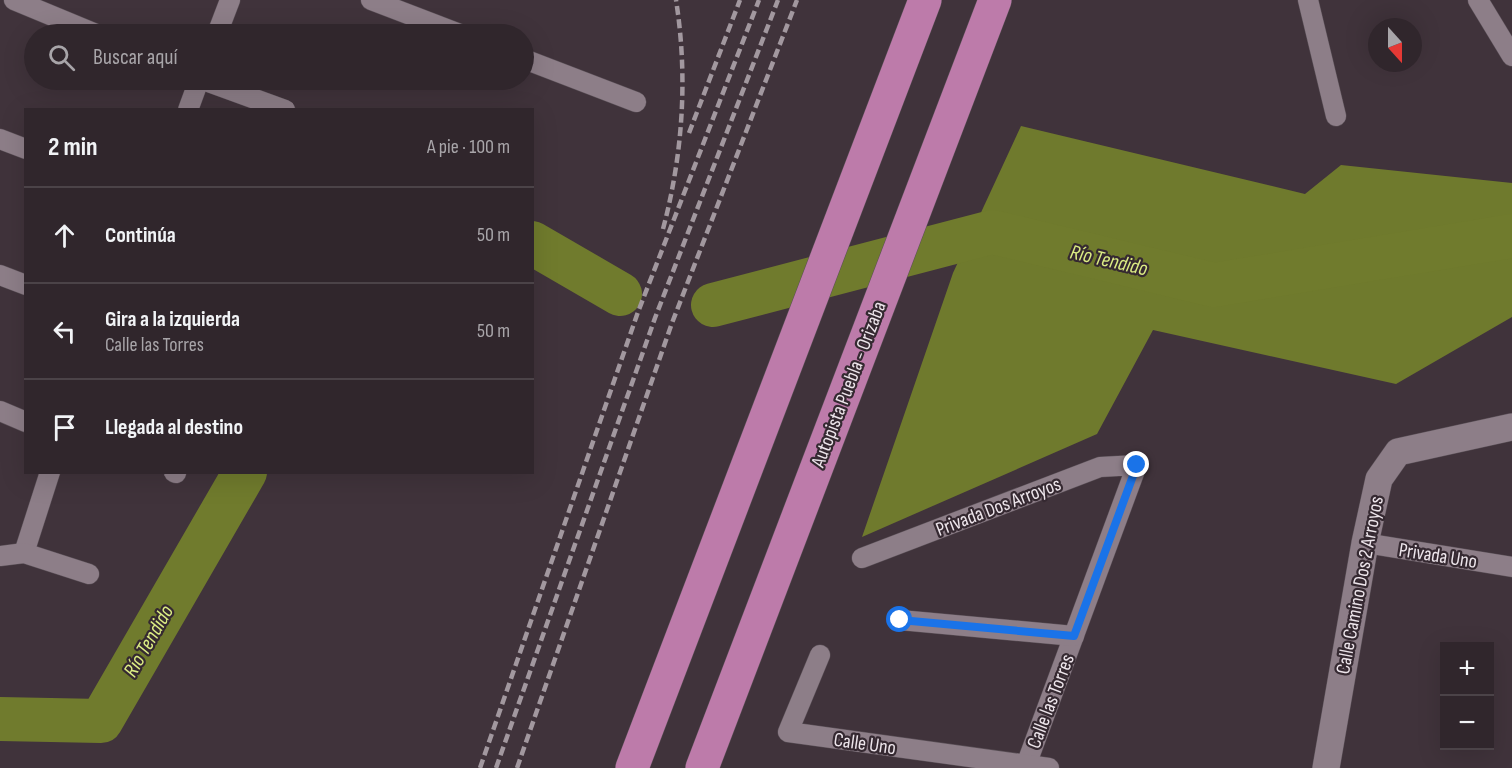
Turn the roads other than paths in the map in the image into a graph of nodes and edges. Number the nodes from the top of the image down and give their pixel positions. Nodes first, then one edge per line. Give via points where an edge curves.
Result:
1 (14, 0) edge
2 (230, 0) edge
3 (370, 0) edge
4 (925, 0) edge
5 (994, 0) edge
6 (1308, 0) edge
7 (1478, 0) edge
8 (72, 24) edge
9 (221, 24) edge
10 (434, 24) edge
11 (1512, 56) edge
12 (534, 63) edge
13 (197, 90) edge
14 (229, 90) edge
15 (636, 102) dead end
16 (189, 108) edge
17 (279, 108) edge
18 (1336, 116) dead end
19 (0, 139) edge
20 (24, 148) edge
21 (0, 275) edge
22 (24, 284) edge
23 (0, 411) edge
24 (24, 421) edge
25 (1512, 428) edge
26 (1137, 465) joint
27 (49, 474) edge
28 (1365, 543) junction
29 (24, 553) junction
30 (0, 556) edge
31 (862, 558) dead end
32 (1512, 567) edge
33 (89, 574) dead end
34 (900, 620) dead end
35 (1074, 636) junction
36 (820, 655) dead end
37 (1025, 767) edge
38 (632, 768) edge
39 (702, 768) edge
40 (1049, 768) edge
41 (1326, 768) edge

1 - 8 street
2 - 9 street
3 - 10 street
4 - 38 highway
5 - 39 highway, Autopista Puebla - Orizaba
6 - 18 street
7 - 11 street
12 - 15 street
13 - 16 street
14 - 17 street
19 - 20 street
21 - 22 street
23 - 24 street
25 - 28 street, Calle Camino Dos 2 Arroyos via 1398,452 1379,479
26 - 31 street, Privada Dos Arroyos via 1100,467
26 - 35 street, Calle las Torres
27 - 29 street
28 - 32 street, Privada Uno
28 - 41 street, Calle Camino Dos 2 Arroyos
29 - 30 street
29 - 33 street
34 - 35 street
35 - 37 street, Calle las Torres
36 - 37 street, Calle Uno via 788,732
37 - 40 street, Calle Uno

